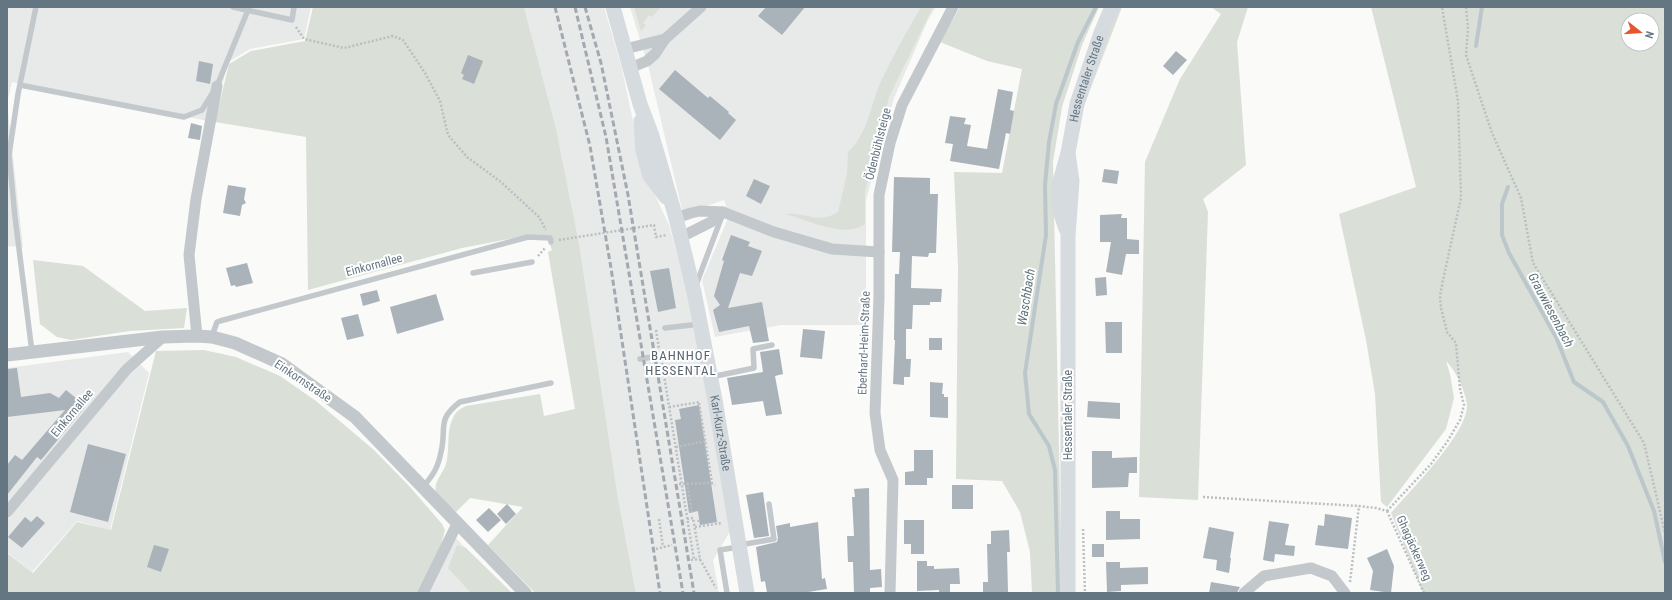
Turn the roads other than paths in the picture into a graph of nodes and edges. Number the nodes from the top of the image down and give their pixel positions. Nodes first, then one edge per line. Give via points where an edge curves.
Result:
1 (36, 7) edge
2 (233, 7) edge
3 (294, 7) edge
4 (613, 7) edge
5 (701, 7) edge
6 (954, 7) edge
7 (1112, 7) edge
8 (248, 10) junction
9 (666, 39) junction
10 (625, 49) junction
11 (630, 68) junction
12 (20, 85) junction
13 (217, 86) junction
14 (723, 212) junction
15 (676, 218) junction
16 (674, 236) junction
17 (551, 240) road end
18 (879, 252) junction
19 (532, 262) road end
20 (473, 273) dead end
21 (694, 292) junction
22 (700, 324) junction
23 (665, 328) dead end
24 (197, 336) junction
25 (163, 337) junction
26 (212, 337) junction
27 (772, 345) dead end
28 (32, 352) junction
29 (7, 355) edge
30 (658, 356) dead end
31 (640, 359) dead end
32 (710, 377) junction
33 (551, 384) dead end
34 (422, 488) junction
35 (768, 504) dead end
36 (7, 512) edge
37 (457, 524) junction
38 (738, 546) junction
39 (1346, 591) edge
40 (726, 592) edge
41 (423, 593) edge
42 (525, 593) edge
43 (747, 593) edge
44 (890, 593) edge
45 (1068, 593) edge
46 (1244, 593) edge

1 - 12 lane
2 - 8 lane
3 - 8 lane via 292,20
4 - 10 main road, Karl-Kurz-Straße
5 - 9 street
6 - 18 street, Ödenbühlsteige via 902,105 890,142 880,195
7 - 45 main road, Hessentaler Straße via 1100,33 1077,104 1068,153 1072,181 1068,236
8 - 13 lane
9 - 10 street
9 - 11 street via 647,61
10 - 11 main road, Karl-Kurz-Straße
11 - 15 main road, Karl-Kurz-Straße
12 - 13 lane via 184,117 202,110
12 - 28 lane via 9,155
13 - 24 street via 196,198 189,255
14 - 15 street via 700,211
14 - 16 street via 711,222
14 - 18 street via 774,232 832,249
14 - 21 lane
15 - 16 main road, Karl-Kurz-Straße
16 - 21 main road, Karl-Kurz-Straße
17 - 26 lane, Einkornallee via 528,237 217,322
18 - 44 street, Eberhard-Heim-Straße via 875,414 880,450 893,480
19 - 20 lane
21 - 22 main road, Karl-Kurz-Straße
22 - 23 lane
22 - 32 main road, Karl-Kurz-Straße
24 - 25 street, Einkornstraße
24 - 26 street, Einkornstraße
25 - 28 street, Einkornstraße
25 - 36 street, Einkornallee via 127,369
26 - 34 street, Einkornstraße via 235,343 282,364 355,417
27 - 32 lane via 753,349 754,368
28 - 29 street, Einkornstraße
30 - 31 lane
32 - 38 main road, Karl-Kurz-Straße
33 - 34 lane via 460,402 450,410 443,424 442,451 435,473
34 - 37 street, Einkornstraße
35 - 38 lane via 774,539
37 - 41 street
37 - 42 street, Einkornstraße
38 - 40 lane via 720,550
38 - 43 main road, Karl-Kurz-Straße
39 - 46 street via 1332,576 1311,568 1264,576

